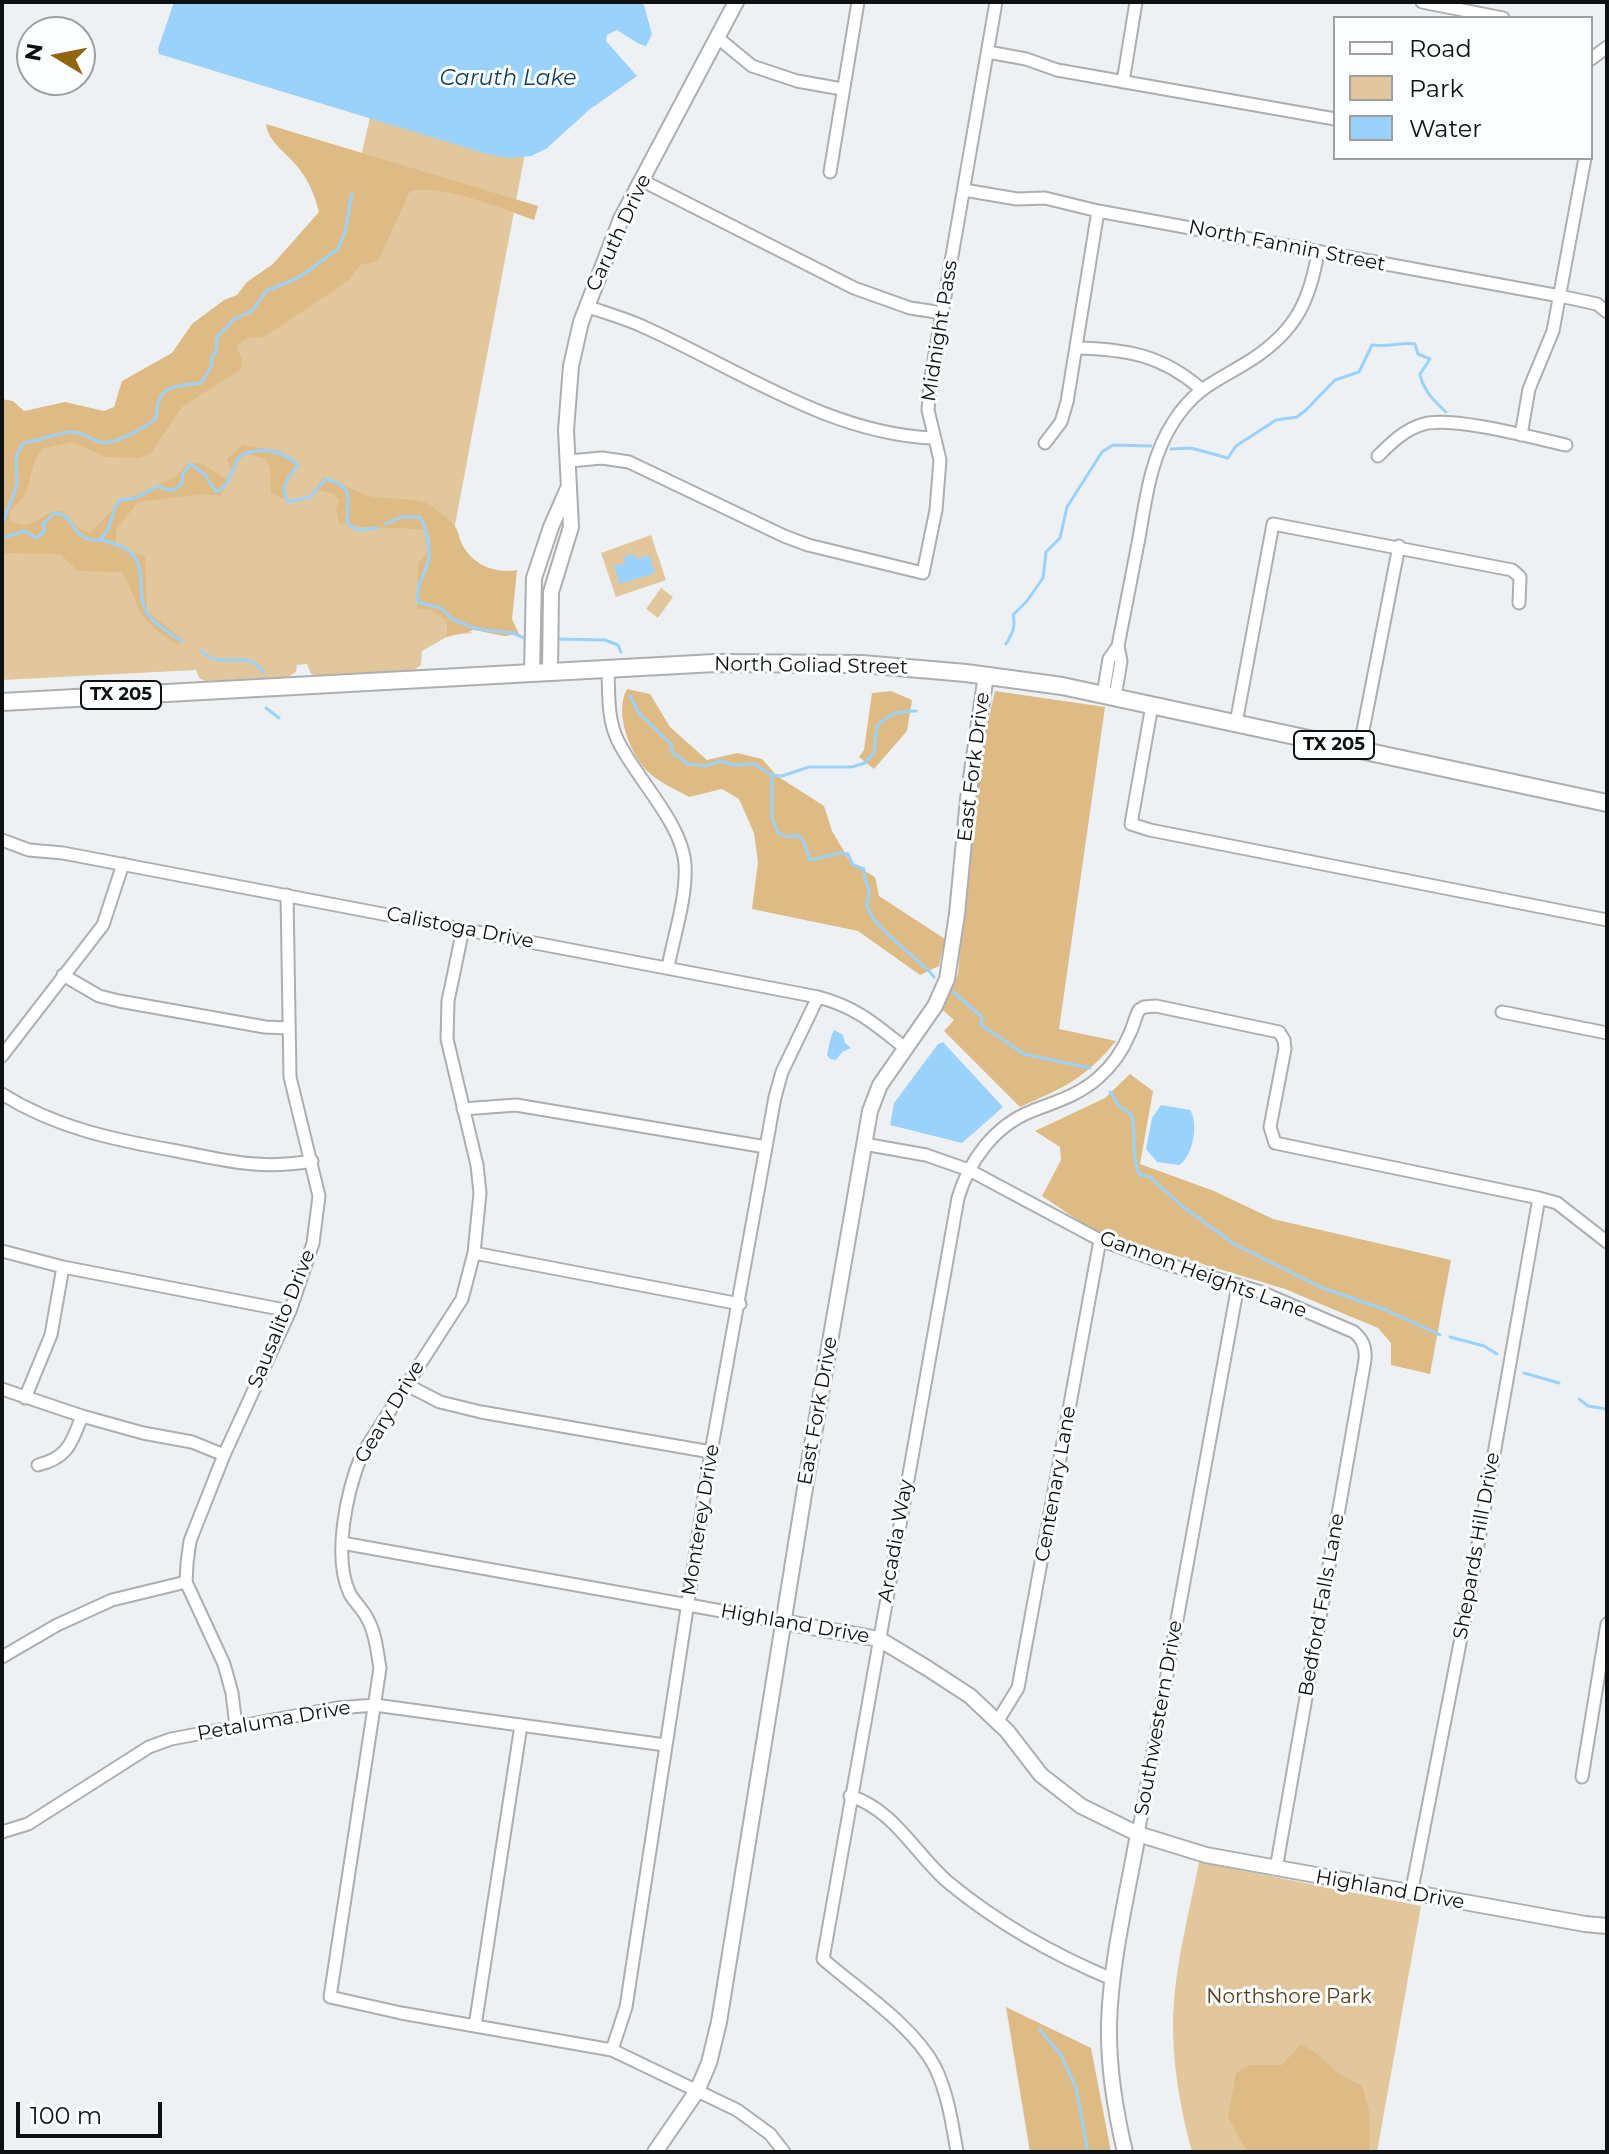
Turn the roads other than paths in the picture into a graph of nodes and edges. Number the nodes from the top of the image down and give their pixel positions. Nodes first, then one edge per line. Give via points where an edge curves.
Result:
1 (736, 2) edge
2 (858, 2) edge
3 (996, 2) edge
4 (1136, 2) edge
5 (1422, 2) edge
6 (1493, 16) edge
7 (718, 38) junction
8 (988, 52) junction
9 (1123, 82) junction
10 (842, 89) junction
11 (1333, 119) edge
12 (1585, 160) edge
13 (830, 172) dead end
14 (643, 181) junction
15 (964, 190) junction
16 (1098, 211) junction
17 (1318, 252) junction
18 (1560, 296) junction
19 (586, 306) junction
20 (1607, 312) edge
21 (943, 313) junction
22 (1076, 348) junction
23 (1201, 389) junction
24 (1521, 435) junction
25 (933, 438) junction
26 (1045, 443) dead end
27 (1566, 445) dead end
28 (1378, 456) dead end
29 (569, 461) junction
30 (571, 482) junction
31 (1399, 546) junction
32 (1519, 603) dead end
33 (608, 669) junction
34 (541, 672) junction
35 (986, 675) junction
36 (1109, 696) junction
37 (2, 702) edge
38 (1152, 705) junction
39 (1236, 723) junction
40 (1359, 751) junction
41 (1607, 803) edge
42 (2, 840) edge
43 (123, 864) junction
44 (287, 895) junction
45 (1607, 920) edge
46 (463, 929) junction
47 (668, 967) junction
48 (63, 975) junction
49 (818, 997) junction
50 (1502, 1012) dead end
51 (288, 1028) junction
52 (1607, 1033) edge
53 (905, 1048) junction
54 (2, 1056) edge
55 (2, 1094) edge
56 (463, 1109) junction
57 (864, 1144) junction
58 (766, 1147) junction
59 (312, 1161) junction
60 (969, 1170) junction
61 (1539, 1198) junction
62 (1100, 1240) junction
63 (1607, 1242) edge
64 (2, 1251) edge
65 (474, 1253) junction
66 (63, 1267) junction
67 (1238, 1285) junction
68 (740, 1304) junction
69 (290, 1311) junction
70 (1363, 1341) joint
71 (405, 1384) junction
72 (2, 1389) edge
73 (25, 1398) junction
74 (82, 1416) junction
75 (711, 1452) junction
76 (224, 1455) junction
77 (38, 1465) dead end
78 (342, 1543) junction
79 (186, 1582) junction
80 (687, 1605) junction
81 (783, 1622) junction
82 (1607, 1624) edge
83 (879, 1639) junction
84 (2, 1658) edge
85 (1602, 1689) edge
86 (375, 1705) junction
87 (997, 1722) junction
88 (521, 1725) junction
89 (236, 1726) junction
90 (665, 1745) junction
91 (1582, 1777) dead end
92 (850, 1796) junction
93 (2, 1832) edge
94 (1138, 1834) junction
95 (1276, 1869) junction
96 (1411, 1894) junction
97 (1607, 1926) edge
98 (1112, 1979) junction
99 (475, 2026) junction
100 (612, 2050) junction
101 (697, 2091) junction
102 (655, 2152) edge
103 (784, 2152) edge
104 (957, 2152) edge
105 (1125, 2152) edge

1 - 7 street, Caruth Drive
2 - 10 street
3 - 8 street, Midnight Pass
4 - 9 street
5 - 6 street
7 - 10 street via 752,66
7 - 14 street, Caruth Drive
8 - 9 street
8 - 15 street, Midnight Pass
9 - 11 street
10 - 13 street
12 - 18 street
14 - 19 street, Caruth Drive via 621,219
14 - 21 street via 854,288 910,308
15 - 16 street, North Fannin Street via 1045,198
15 - 21 street, Midnight Pass
16 - 17 street, North Fannin Street
16 - 22 street
17 - 18 street, North Fannin Street
17 - 23 street via 1309,295 1284,334
18 - 20 street, North Fannin Street via 1597,304
18 - 24 street via 1550,340 1529,389
19 - 25 street via 641,325 829,414 899,436
19 - 29 street, Caruth Drive via 571,366
21 - 25 street, Midnight Pass via 928,410
22 - 23 street via 1149,358 1180,371
22 - 26 street via 1061,422
23 - 36 street via 1173,422 1151,471 1118,646 1121,661
24 - 27 street
24 - 28 street via 1425,423
25 - 29 street, Midnight Pass via 940,460 923,573 784,536 629,462
29 - 30 street, Caruth Drive
30 - 34 street, Caruth Drive via 571,527 551,592 550,651
30 - 34 street, Caruth Drive via 534,578 532,649
31 - 32 street via 1512,570 1520,577
31 - 39 street via 1273,524
31 - 40 street
33 - 34 main road, North Goliad Street / TX 205
33 - 35 main road, North Goliad Street / TX 205 via 786,662
33 - 47 street via 617,740 678,840 685,863
34 - 37 main road, North Goliad Street / TX 205
35 - 36 main road, North Goliad Street / TX 205
35 - 53 street, East Fork Drive via 947,979
36 - 38 main road, North Goliad Street / TX 205
38 - 39 main road, North Goliad Street / TX 205
38 - 45 street via 1131,824
39 - 40 main road, North Goliad Street / TX 205
40 - 41 main road, North Goliad Street / TX 205
42 - 43 street, Calistoga Drive via 29,850
43 - 44 street, Calistoga Drive
43 - 48 street via 103,925
44 - 46 street, Calistoga Drive
44 - 51 street, Sausalito Drive
46 - 47 street, Calistoga Drive
46 - 56 street, Geary Drive via 447,1025
47 - 49 street, Calistoga Drive
48 - 51 street via 119,1001
48 - 54 street
49 - 53 street, Calistoga Drive via 861,1013
49 - 58 street, Monterey Drive via 782,1072
50 - 52 street
51 - 59 street, Sausalito Drive via 294,1102
53 - 57 street, East Fork Drive via 880,1085
55 - 59 street via 54,1121 117,1140 258,1166
56 - 58 street via 516,1105
56 - 65 street, Geary Drive via 480,1193
57 - 60 street, Gannon Heights Lane via 926,1155
57 - 81 street, East Fork Drive
58 - 68 street, Monterey Drive
59 - 69 street, Sausalito Drive via 319,1196 313,1243
60 - 61 street, Arcadia Way via 1011,1122 1098,1079 1122,1049 1139,1010 1156,1006 1282,1036 1285,1049 1270,1127 1271,1138 1280,1145
60 - 62 street, Gannon Heights Lane
60 - 83 street, Arcadia Way via 956,1209
61 - 63 street via 1557,1203
61 - 96 street, Shepards Hill Drive
62 - 67 street, Gannon Heights Lane
62 - 87 street, Centenary Lane via 1020,1677
64 - 66 street
65 - 68 street
65 - 71 street, Geary Drive via 462,1299
66 - 69 street
66 - 73 street via 51,1335
67 - 70 street, Gannon Heights Lane via 1354,1332
67 - 94 street, Southwestern Drive
68 - 75 street, Monterey Drive
69 - 76 street, Sausalito Drive
70 - 95 street, Bedford Falls Lane via 1365,1360
71 - 75 street via 440,1402 481,1412
71 - 78 street, Geary Drive via 353,1475
72 - 73 street
73 - 74 street
74 - 76 street via 192,1442
74 - 77 street via 71,1444 55,1461
75 - 80 street, Monterey Drive
76 - 79 street, Sausalito Drive via 190,1541
78 - 80 street, Highland Drive
78 - 86 street, Geary Drive via 350,1594 376,1642 380,1668
79 - 84 street via 112,1600
79 - 89 street via 224,1664
80 - 81 street, Highland Drive
80 - 90 street, Monterey Drive
81 - 83 street, Highland Drive
81 - 101 street, East Fork Drive via 719,2022
82 - 85 street
83 - 87 street, Highland Drive via 970,1696
83 - 92 street, Arcadia Way
85 - 91 street
86 - 88 street, Petaluma Drive
86 - 89 street, Petaluma Drive
86 - 99 street, Geary Drive via 330,1997
87 - 94 street, Highland Drive via 1050,1782 1081,1806
88 - 90 street, Petaluma Drive
88 - 99 street
89 - 93 street, Petaluma Drive via 149,1747 28,1824
90 - 100 street, Monterey Drive via 626,2007
92 - 98 street via 888,1816 947,1881 1007,1927
92 - 104 street, Arcadia Way via 823,1959 911,2035 934,2066 948,2102
94 - 95 street, Highland Drive
94 - 98 street, Southwestern Drive
95 - 96 street, Highland Drive
96 - 97 street, Highland Drive
98 - 105 street, Southwestern Drive via 1110,2066
99 - 100 street
100 - 101 street
101 - 102 street, East Fork Drive
101 - 103 street via 737,2110 770,2134

